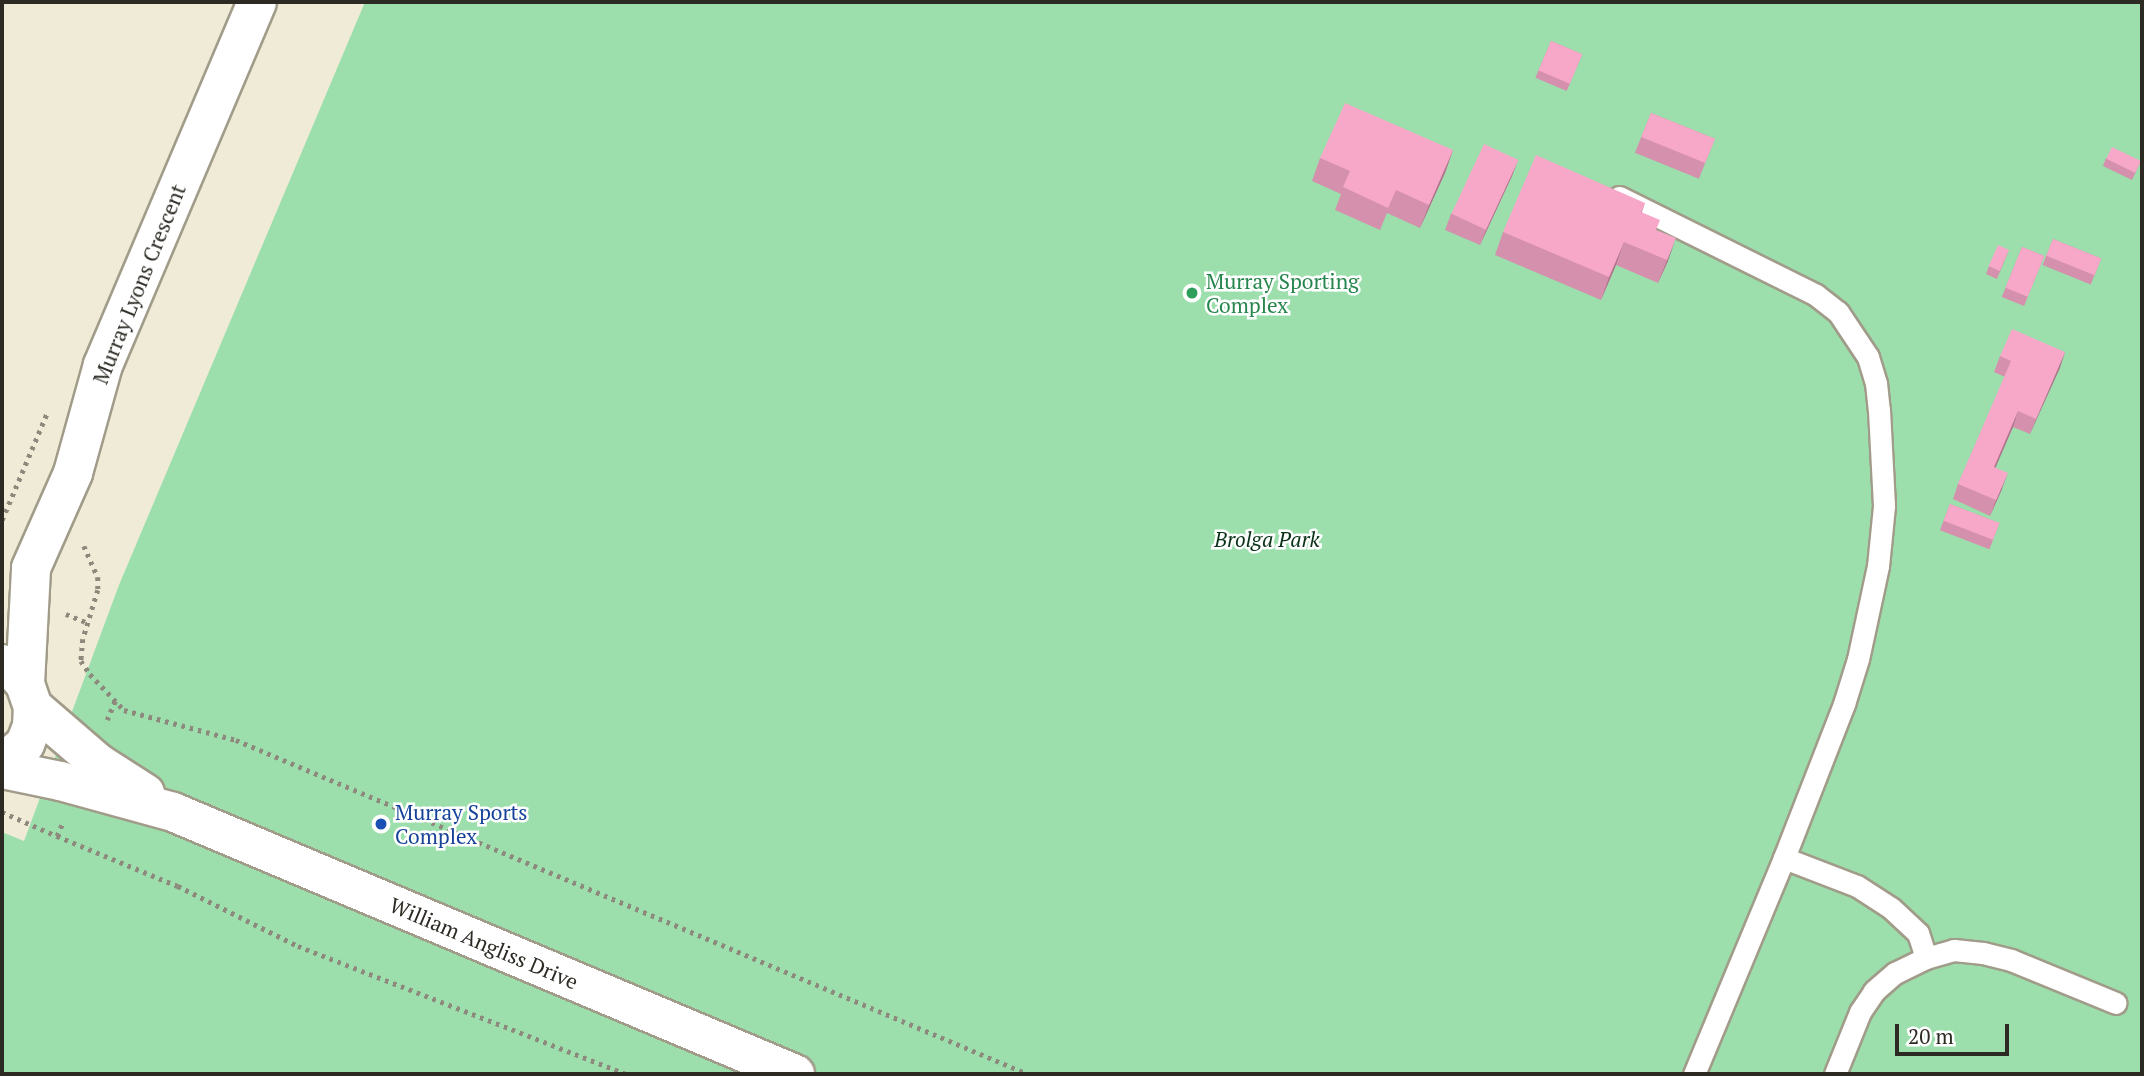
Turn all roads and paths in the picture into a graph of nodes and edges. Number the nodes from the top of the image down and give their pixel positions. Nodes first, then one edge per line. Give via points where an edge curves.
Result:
1 (257, 2) edge
2 (1613, 194) edge
3 (64, 495) junction
4 (31, 569) junction
5 (2, 615) edge
6 (71, 617) dead end
7 (88, 623) junction
8 (20, 685) edge
9 (115, 701) junction
10 (103, 728) dead end
11 (2, 764) edge
12 (2, 769) edge
13 (2, 812) edge
14 (173, 812) junction
15 (66, 816) dead end
16 (57, 836) junction
17 (1784, 858) junction
18 (1926, 958) junction
19 (2116, 1003) dead end
20 (627, 1074) edge
21 (795, 1074) edge
22 (1028, 1074) edge
23 (1694, 1074) edge
24 (1835, 1074) edge

1 - 3 street, Murray Lyons Crescent via 103,365
2 - 17 lane via 1816,295 1855,333 1876,383 1884,506 1870,613 1844,704
3 - 4 street, Murray Lyons Crescent
3 - 7 path via 98,577
4 - 5 street, Murray Lyons Crescent
4 - 8 street, Murray Lyons Crescent
6 - 7 path
7 - 9 path via 81,661
8 - 11 street, Murray Lyons Crescent via 32,726 25,744
8 - 14 street, William Angliss Drive via 99,763
9 - 10 path
9 - 22 path via 124,710 236,740
12 - 14 street, William Angliss Drive
13 - 16 path
14 - 21 street, William Angliss Drive
15 - 16 path
16 - 20 path via 178,886 298,946
17 - 18 lane via 1857,886 1891,908 1918,933
17 - 23 lane
18 - 19 lane via 1954,950 1983,953
18 - 24 lane via 1895,973 1874,991 1860,1012

